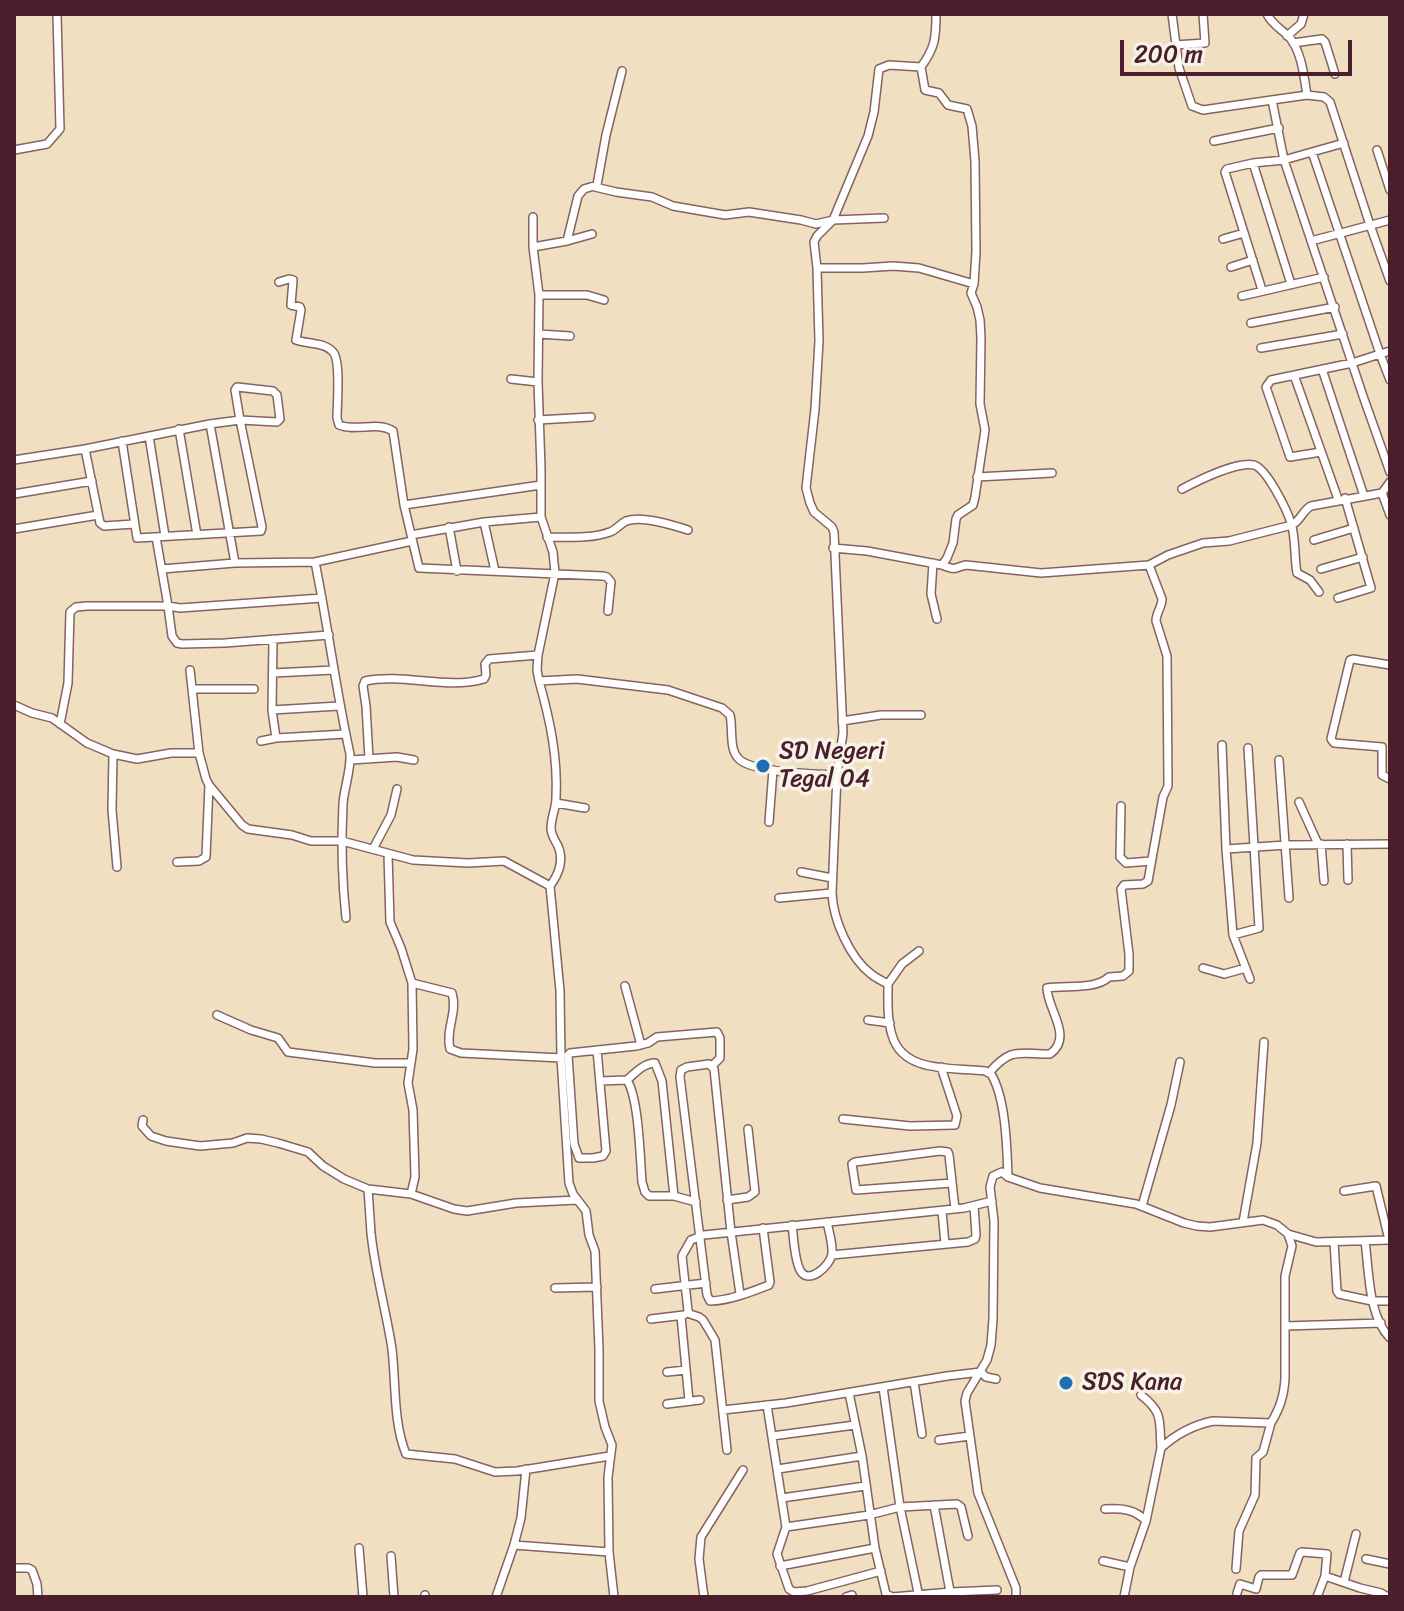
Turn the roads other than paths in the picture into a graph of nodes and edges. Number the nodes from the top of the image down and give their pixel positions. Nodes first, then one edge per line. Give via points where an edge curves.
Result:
1 (57, 14) edge
2 (936, 14) edge
3 (1172, 14) edge
4 (1203, 14) edge
5 (1267, 14) edge
6 (1304, 14) edge
7 (1287, 36) junction
8 (1293, 43) junction
9 (1175, 45) junction
10 (921, 67) junction
11 (622, 71) dead end
12 (1335, 74) dead end
13 (1307, 95) junction
14 (1272, 100) junction
15 (1279, 128) junction
16 (1214, 141) dead end
17 (1344, 143) junction
18 (14, 150) edge
19 (1377, 150) dead end
20 (1312, 152) junction
21 (1390, 158) edge
22 (1284, 160) junction
23 (1380, 161) junction
24 (1253, 163) junction
25 (595, 187) junction
26 (1390, 189) edge
27 (533, 217) dead end
28 (884, 218) dead end
29 (833, 220) junction
30 (1390, 220) edge
31 (1370, 225) junction
32 (1244, 233) junction
33 (1339, 233) junction
34 (592, 234) dead end
35 (1223, 239) dead end
36 (567, 241) junction
37 (1311, 241) junction
38 (533, 247) junction
39 (1253, 260) junction
40 (1231, 267) dead end
41 (817, 268) junction
42 (1324, 277) junction
43 (1390, 281) edge
44 (279, 282) dead end
45 (974, 284) junction
46 (1291, 284) junction
47 (1262, 290) junction
48 (539, 295) junction
49 (1242, 296) dead end
50 (604, 300) dead end
51 (1335, 307) junction
52 (1251, 323) dead end
53 (539, 334) junction
54 (1343, 334) junction
55 (570, 336) dead end
56 (1261, 348) dead end
57 (1390, 351) edge
58 (1380, 354) junction
59 (1352, 363) junction
60 (1322, 369) junction
61 (1294, 375) junction
62 (511, 379) dead end
63 (1390, 380) edge
64 (538, 382) junction
65 (591, 417) dead end
66 (240, 420) junction
67 (538, 420) junction
68 (210, 424) junction
69 (179, 429) junction
70 (149, 436) junction
71 (122, 441) junction
72 (85, 449) junction
73 (1321, 452) junction
74 (14, 460) edge
75 (1390, 472) edge
76 (1052, 473) dead end
77 (977, 477) junction
78 (92, 481) junction
79 (1390, 482) edge
80 (541, 485) junction
81 (1182, 489) dead end
82 (1382, 493) junction
83 (14, 494) edge
84 (1364, 496) junction
85 (1342, 499) junction
86 (404, 505) junction
87 (98, 515) junction
88 (1390, 515) edge
89 (541, 517) junction
90 (484, 522) junction
91 (134, 524) junction
92 (1292, 525) junction
93 (449, 527) junction
94 (1354, 528) junction
95 (14, 529) edge
96 (688, 530) dead end
97 (231, 533) junction
98 (197, 535) junction
99 (161, 536) junction
100 (547, 537) junction
101 (412, 538) junction
102 (1314, 540) dead end
103 (833, 548) junction
104 (1363, 557) junction
105 (315, 562) junction
106 (235, 563) junction
107 (937, 564) junction
108 (1149, 565) junction
109 (162, 569) junction
110 (1321, 569) dead end
111 (457, 571) junction
112 (495, 571) junction
113 (555, 573) junction
114 (1319, 592) dead end
115 (322, 598) junction
116 (1338, 598) dead end
117 (168, 606) junction
118 (608, 611) dead end
119 (937, 619) dead end
120 (329, 635) junction
121 (273, 639) junction
122 (538, 655) junction
123 (1390, 665) edge
124 (190, 670) dead end
125 (334, 670) junction
126 (273, 673) junction
127 (539, 681) junction
128 (192, 689) junction
129 (254, 689) dead end
130 (14, 705) edge
131 (339, 706) junction
132 (272, 710) junction
133 (921, 715) dead end
134 (842, 721) junction
135 (60, 724) junction
136 (346, 734) junction
137 (276, 738) junction
138 (261, 741) dead end
139 (1222, 745) dead end
140 (1248, 748) dead end
141 (199, 753) junction
142 (113, 754) junction
143 (369, 759) junction
144 (351, 760) junction
145 (414, 760) dead end
146 (1279, 760) dead end
147 (773, 770) junction
148 (837, 775) junction
149 (1390, 779) edge
150 (209, 785) junction
151 (397, 789) dead end
152 (1299, 802) dead end
153 (556, 803) junction
154 (1121, 806) dead end
155 (585, 808) dead end
156 (769, 822) dead end
157 (342, 841) junction
158 (1320, 844) junction
159 (1347, 844) junction
160 (1390, 844) edge
161 (1286, 845) junction
162 (1254, 847) junction
163 (373, 849) junction
164 (1226, 849) junction
165 (388, 854) junction
166 (1151, 861) junction
167 (177, 862) dead end
168 (117, 867) dead end
169 (801, 872) dead end
170 (832, 878) junction
171 (1348, 880) dead end
172 (1324, 881) dead end
173 (550, 886) junction
174 (832, 893) junction
175 (779, 898) dead end
176 (1289, 898) dead end
177 (346, 918) dead end
178 (1233, 935) junction
179 (919, 951) dead end
180 (1203, 968) dead end
181 (1246, 968) junction
182 (1250, 979) dead end
183 (412, 983) junction
184 (888, 984) junction
185 (625, 986) dead end
186 (217, 1015) dead end
187 (868, 1020) dead end
188 (890, 1023) junction
189 (1264, 1042) dead end
190 (641, 1045) junction
191 (597, 1050) junction
192 (561, 1058) junction
193 (1180, 1062) dead end
194 (410, 1063) junction
195 (712, 1066) junction
196 (941, 1067) junction
197 (989, 1073) junction
198 (627, 1080) junction
199 (600, 1081) junction
200 (843, 1119) dead end
201 (143, 1120) dead end
202 (748, 1129) dead end
203 (1008, 1177) junction
204 (952, 1183) junction
205 (368, 1189) junction
206 (1344, 1191) dead end
207 (411, 1194) junction
208 (674, 1196) junction
209 (577, 1200) junction
210 (727, 1200) junction
211 (992, 1201) junction
212 (696, 1202) junction
213 (974, 1206) junction
214 (1142, 1206) junction
215 (955, 1209) junction
216 (942, 1211) junction
217 (827, 1222) junction
218 (1243, 1222) junction
219 (792, 1225) junction
220 (763, 1228) junction
221 (731, 1232) junction
222 (1288, 1234) junction
223 (700, 1236) junction
224 (1389, 1240) edge
225 (1365, 1241) junction
226 (1334, 1242) junction
227 (945, 1244) junction
228 (832, 1255) junction
229 (706, 1283) junction
230 (685, 1286) junction
231 (597, 1287) junction
232 (555, 1288) dead end
233 (655, 1289) dead end
234 (740, 1294) junction
235 (1372, 1301) junction
236 (1390, 1301) edge
237 (685, 1315) junction
238 (651, 1319) dead end
239 (1381, 1323) junction
240 (1285, 1326) junction
241 (1390, 1338) edge
242 (686, 1370) junction
243 (667, 1372) dead end
244 (981, 1372) junction
245 (996, 1379) dead end
246 (914, 1382) junction
247 (883, 1387) junction
248 (849, 1393) junction
249 (1141, 1395) dead end
250 (700, 1400) dead end
251 (689, 1401) junction
252 (667, 1404) dead end
253 (767, 1405) junction
254 (723, 1410) junction
255 (1271, 1423) junction
256 (855, 1425) junction
257 (922, 1434) dead end
258 (772, 1436) junction
259 (970, 1436) junction
260 (939, 1440) dead end
261 (1161, 1448) junction
262 (727, 1450) dead end
263 (610, 1456) junction
264 (862, 1456) junction
265 (526, 1469) junction
266 (778, 1469) junction
267 (743, 1470) dead end
268 (865, 1486) junction
269 (782, 1498) junction
270 (934, 1505) junction
271 (900, 1507) junction
272 (1105, 1509) dead end
273 (869, 1515) junction
274 (1146, 1521) junction
275 (786, 1527) junction
276 (1356, 1534) dead end
277 (968, 1536) dead end
278 (514, 1545) junction
279 (359, 1548) dead end
280 (875, 1548) junction
281 (609, 1552) junction
282 (391, 1556) dead end
283 (1366, 1559) dead end
284 (1103, 1561) dead end
285 (1390, 1564) edge
286 (780, 1566) junction
287 (1130, 1567) junction
288 (14, 1568) edge
289 (1236, 1569) dead end
290 (881, 1571) junction
291 (1325, 1576) junction
292 (1344, 1582) junction
293 (1360, 1588) junction
294 (997, 1590) dead end
295 (1237, 1593) dead end
296 (951, 1594) edge
297 (919, 1595) edge
298 (38, 1597) edge
299 (363, 1597) edge
300 (394, 1597) edge
301 (496, 1597) edge
302 (614, 1597) edge
303 (704, 1597) edge
304 (1016, 1597) edge
305 (1124, 1597) edge
306 (1317, 1597) edge
307 (1357, 1597) edge
308 (1388, 1597) edge

1 - 18 street via 60,129 47,144
2 - 10 street via 933,47
3 - 9 street
4 - 9 street via 1205,43
5 - 7 street
6 - 7 street
7 - 8 street
8 - 12 street via 1322,39
8 - 13 street
9 - 14 street via 1192,106 1203,110
10 - 29 street via 879,69 871,125
10 - 45 street via 925,90 939,93 948,105 967,109 972,126
11 - 25 street
13 - 14 street
13 - 17 street via 1330,102
14 - 15 street
15 - 16 street
15 - 22 street
17 - 20 street
17 - 31 street
19 - 23 street
20 - 22 street
20 - 33 street
21 - 23 street
22 - 24 street
22 - 37 street
23 - 26 street
24 - 32 street via 1225,172
24 - 46 street
25 - 29 street via 725,215 749,212 816,224
25 - 36 street via 578,196
27 - 38 street
28 - 29 street
29 - 41 street via 815,239
30 - 31 street
31 - 33 street
31 - 43 street
32 - 35 street
32 - 39 street
33 - 37 street
33 - 58 street
34 - 36 street
36 - 38 street
37 - 42 street
38 - 48 street
39 - 40 street
39 - 47 street
41 - 45 street via 904,266
41 - 103 street via 819,341 806,488 814,512 832,527
42 - 46 street
42 - 51 street
44 - 86 street via 293,281 291,305 301,308 296,340 335,355 337,423 393,431
45 - 77 street via 985,430
46 - 47 street
47 - 49 street
48 - 50 street
48 - 53 street
51 - 52 street
51 - 54 street
53 - 55 street
53 - 64 street
54 - 56 street
54 - 59 street
57 - 58 street
58 - 59 street
58 - 63 street
59 - 60 street
59 - 75 street
60 - 61 street
60 - 84 street
61 - 73 street
61 - 73 street via 1271,380 1266,387 1290,457
62 - 64 street
64 - 67 street
65 - 67 street
66 - 66 street via 279,421 275,393 236,387
66 - 68 street
66 - 97 street via 262,527
67 - 80 street
68 - 69 street
68 - 97 street
69 - 70 street
69 - 98 street
70 - 71 street
70 - 99 street
71 - 72 street
71 - 91 street
72 - 74 street
72 - 78 street
73 - 85 street
76 - 77 street
77 - 107 street via 973,505 958,515 947,558
78 - 83 street
78 - 87 street
79 - 82 street
80 - 86 street
80 - 89 street
81 - 92 street via 1216,473 1257,466
82 - 84 street
82 - 88 street
84 - 85 street
85 - 92 street via 1311,506
85 - 94 street
86 - 101 street
87 - 91 street via 101,525
87 - 95 street
89 - 90 street
89 - 100 street
90 - 93 street
90 - 112 street
91 - 99 street via 137,538
92 - 108 street via 1203,543
92 - 114 street via 1297,571
93 - 101 street
93 - 111 street
94 - 102 street
94 - 104 street
96 - 100 street via 636,520 586,536
97 - 98 street
97 - 106 street
98 - 99 street
99 - 109 street
100 - 113 street
101 - 105 street
101 - 111 street via 419,568
103 - 107 street
103 - 134 street
104 - 110 street
104 - 116 street via 1371,588
105 - 106 street
105 - 115 street
106 - 109 street
107 - 108 street via 1041,573
107 - 119 street via 931,594
108 - 166 street via 1162,599 1156,621 1167,656 1168,786
109 - 117 street
111 - 112 street
112 - 113 street
113 - 118 street via 607,577
113 - 122 street
115 - 117 street
115 - 120 street
117 - 121 street via 177,643
117 - 135 street via 72,609
120 - 121 street
120 - 125 street
121 - 126 street
122 - 127 street
122 - 143 street via 489,659 479,681 365,681
123 - 149 street via 1350,660 1331,739 1382,747 1382,775
124 - 128 street
125 - 126 street
125 - 131 street
126 - 132 street
127 - 147 street via 577,679 657,689 722,708 730,715 737,757
127 - 153 street via 556,754
128 - 129 street
128 - 141 street
130 - 135 street
131 - 132 street
131 - 136 street
132 - 137 street
133 - 134 street
134 - 148 street
135 - 142 street
136 - 137 street
136 - 144 street
137 - 138 street
139 - 164 street
140 - 162 street
141 - 142 street via 137,759
141 - 150 street
142 - 168 street
143 - 144 street
143 - 145 street
144 - 157 street
146 - 161 street
147 - 148 street
147 - 156 street
148 - 170 street
150 - 157 street via 244,827 311,841
150 - 167 street via 206,857
151 - 163 street via 391,815
152 - 158 street
153 - 155 street
153 - 173 street via 551,831 560,859
154 - 166 street via 1120,857 1126,863
157 - 163 street
157 - 177 street
158 - 159 street
158 - 161 street
158 - 172 street
159 - 160 street
159 - 171 street
161 - 162 street
161 - 176 street
162 - 164 street
162 - 178 street via 1259,928
163 - 165 street
164 - 178 street
165 - 173 street via 434,862 504,861
165 - 183 street via 390,922
166 - 197 street via 1146,883 1121,889 1129,971 1104,982 1047,988 1060,1031 1054,1052 1007,1055
169 - 170 street
170 - 174 street
173 - 192 street
174 - 175 street
174 - 184 street via 852,950 865,969
178 - 181 street
179 - 184 street
180 - 181 street via 1224,974
181 - 182 street
183 - 192 street via 452,993 450,1049
183 - 194 street
184 - 188 street
185 - 190 street
186 - 194 street via 278,1038 288,1052
187 - 188 street
188 - 196 street via 893,1040 904,1055
189 - 218 street via 1257,1143
190 - 191 street
190 - 195 street via 657,1037 717,1032 720,1058
191 - 199 street
191 - 199 street via 568,1055 579,1158 603,1156 606,1151
192 - 209 street via 569,1183
193 - 214 street
194 - 207 street via 415,1177
195 - 210 street
195 - 212 street via 687,1067 680,1077
196 - 197 street
196 - 200 street via 957,1116 955,1125
197 - 203 street via 998,1093
198 - 199 street
198 - 208 street via 645,1192
198 - 208 street via 652,1063 658,1066
201 - 205 street via 144,1130 166,1141 205,1146 247,1138 299,1148
202 - 210 street via 755,1192
203 - 211 street via 1002,1172 993,1176
203 - 214 street
204 - 204 street via 948,1152 852,1164 856,1190
204 - 215 street
205 - 207 street
205 - 265 street via 406,1454 455,1459 495,1472
206 - 224 street via 1376,1186
207 - 209 street via 467,1211
208 - 212 street
209 - 231 street via 586,1211
210 - 221 street
211 - 213 street
211 - 244 street via 993,1336
212 - 223 street
213 - 215 street
213 - 227 street via 975,1239
214 - 218 street via 1197,1226
215 - 216 street
216 - 217 street
216 - 227 street
217 - 219 street
217 - 228 street
218 - 222 street via 1271,1222
219 - 220 street
219 - 228 street via 802,1274 812,1276
220 - 221 street
220 - 234 street via 769,1285
221 - 223 street
221 - 234 street
222 - 226 street
222 - 240 street via 1292,1246 1285,1276
223 - 229 street
223 - 230 street via 691,1240 682,1256
224 - 225 street
225 - 226 street
225 - 235 street
226 - 235 street via 1337,1291
227 - 228 street
229 - 230 street
229 - 234 street via 711,1302
230 - 233 street
230 - 237 street
231 - 232 street
231 - 263 street via 599,1401 612,1445
235 - 236 street
235 - 239 street
237 - 238 street
237 - 242 street
237 - 254 street via 703,1320 715,1340
239 - 240 street
239 - 241 street
240 - 255 street via 1284,1394
242 - 243 street
242 - 251 street
244 - 245 street
244 - 246 street
244 - 259 street via 965,1397
246 - 247 street
246 - 257 street
247 - 248 street
247 - 271 street
248 - 253 street
248 - 256 street
249 - 261 street via 1159,1415
250 - 251 street
251 - 252 street
253 - 254 street
253 - 258 street
254 - 262 street
255 - 261 street via 1204,1423
255 - 289 street via 1263,1452 1256,1458 1255,1495 1238,1535
256 - 258 street
256 - 264 street
258 - 266 street
259 - 260 street
259 - 304 street via 981,1502
261 - 274 street
263 - 265 street
263 - 281 street
264 - 266 street
264 - 268 street
265 - 278 street
266 - 269 street
267 - 303 street via 701,1537
268 - 269 street
268 - 273 street
269 - 275 street
270 - 271 street
270 - 277 street via 959,1505
270 - 296 street
271 - 273 street
271 - 297 street
272 - 274 street via 1132,1511
273 - 275 street
273 - 280 street
274 - 287 street
275 - 286 street via 777,1554
276 - 292 street
278 - 281 street
278 - 301 street
279 - 299 street
280 - 286 street
280 - 290 street
281 - 302 street
282 - 300 street
283 - 285 street
284 - 287 street
286 - 290 street via 794,1592
287 - 305 street
288 - 298 street via 32,1570
290 - 297 street via 888,1596
291 - 292 street
291 - 295 street via 1327,1554 1302,1552 1292,1575 1261,1575 1256,1589 1240,1584
291 - 306 street
292 - 293 street
293 - 307 street
293 - 308 street
294 - 296 street
296 - 297 street

